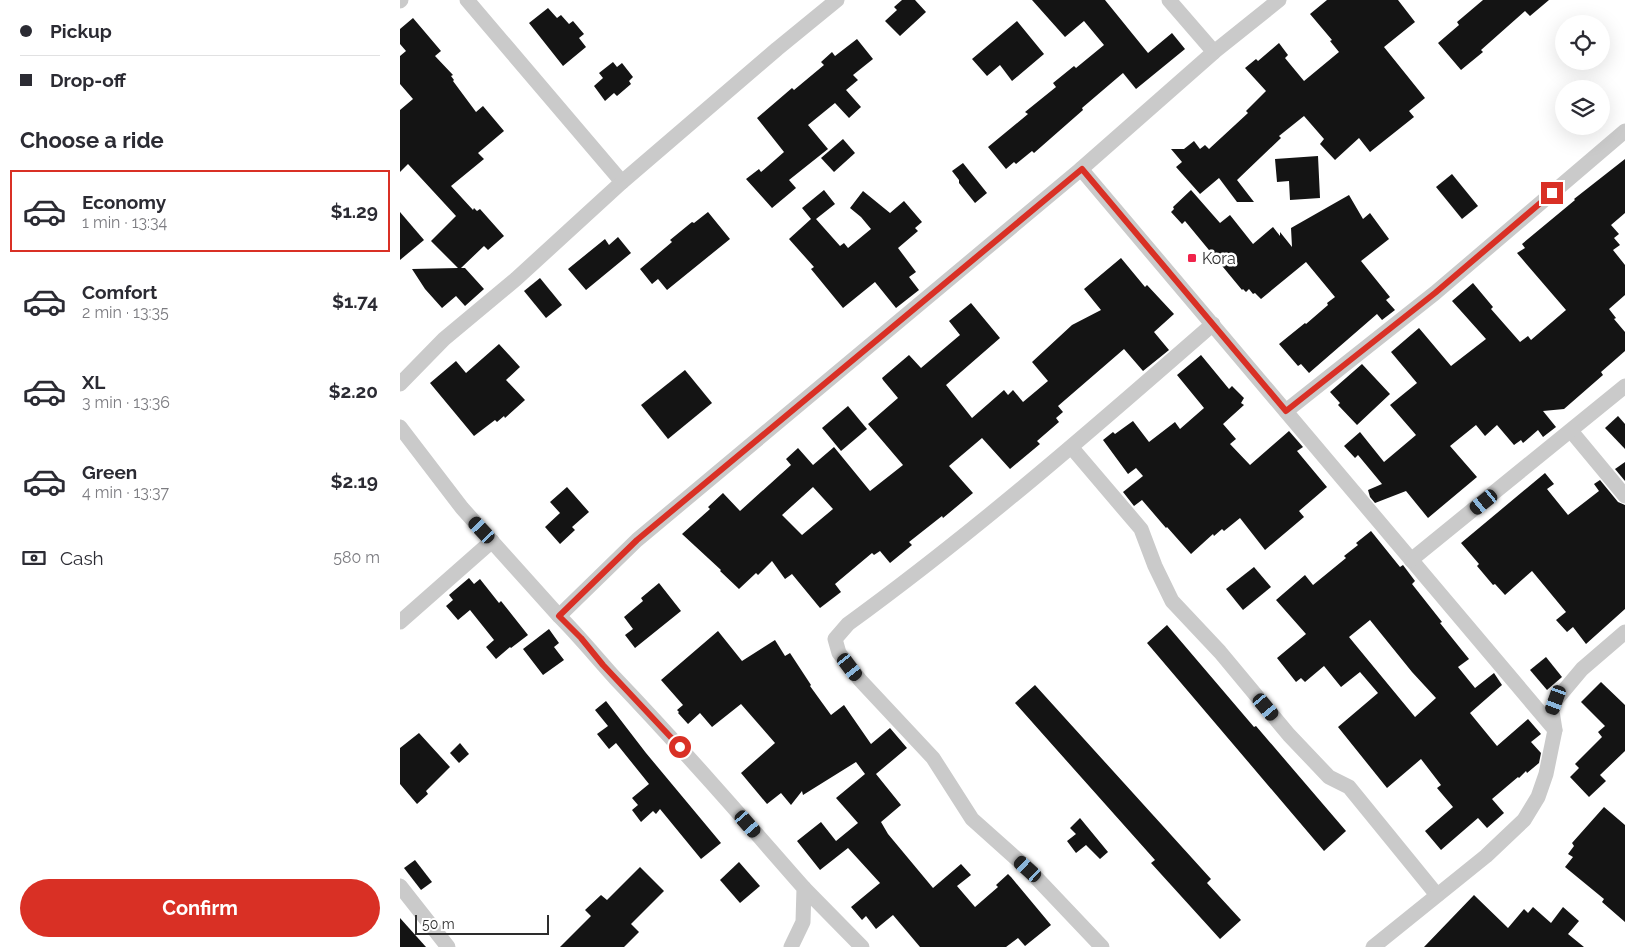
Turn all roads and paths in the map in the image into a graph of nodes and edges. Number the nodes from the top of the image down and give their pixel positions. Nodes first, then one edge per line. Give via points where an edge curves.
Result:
1 (838, 0) edge
2 (1169, 0) edge
3 (1279, 0) edge
4 (472, 2) edge
5 (1214, 52) junction
6 (1625, 130) edge
7 (1082, 169) junction
8 (622, 182) junction
9 (1213, 324) junction
10 (400, 384) edge
11 (1625, 386) edge
12 (1286, 411) junction
13 (400, 427) edge
14 (1571, 432) junction
15 (1072, 448) junction
16 (1625, 496) edge
17 (492, 541) junction
18 (1411, 560) junction
19 (559, 616) junction
20 (400, 622) edge
21 (1625, 632) edge
22 (1555, 730) junction
23 (400, 886) edge
24 (804, 888) junction
25 (1437, 895) junction
26 (1096, 945) edge
27 (448, 947) edge
28 (791, 947) edge
29 (862, 947) edge
30 (1373, 947) edge

1 - 8 street
2 - 5 street
3 - 5 street
4 - 8 street
5 - 7 street
6 - 12 street via 1435,293
7 - 9 street
7 - 19 street via 637,540
8 - 10 street via 516,279 444,339
9 - 12 street
9 - 15 street
11 - 14 street
12 - 18 street
13 - 17 street
14 - 16 street
14 - 18 street
15 - 25 street via 1141,529 1172,601 1220,652 1289,735 1329,777 1349,787
15 - 26 street via 948,549 848,624 835,639 839,654 860,680 933,758 972,819 1028,869
17 - 19 street
17 - 20 street
18 - 22 street
19 - 24 street
21 - 22 street via 1582,669 1556,700 1552,711
22 - 25 street via 1546,774 1538,797 1524,820
23 - 27 street
24 - 28 street via 803,922
24 - 29 street
25 - 30 street

